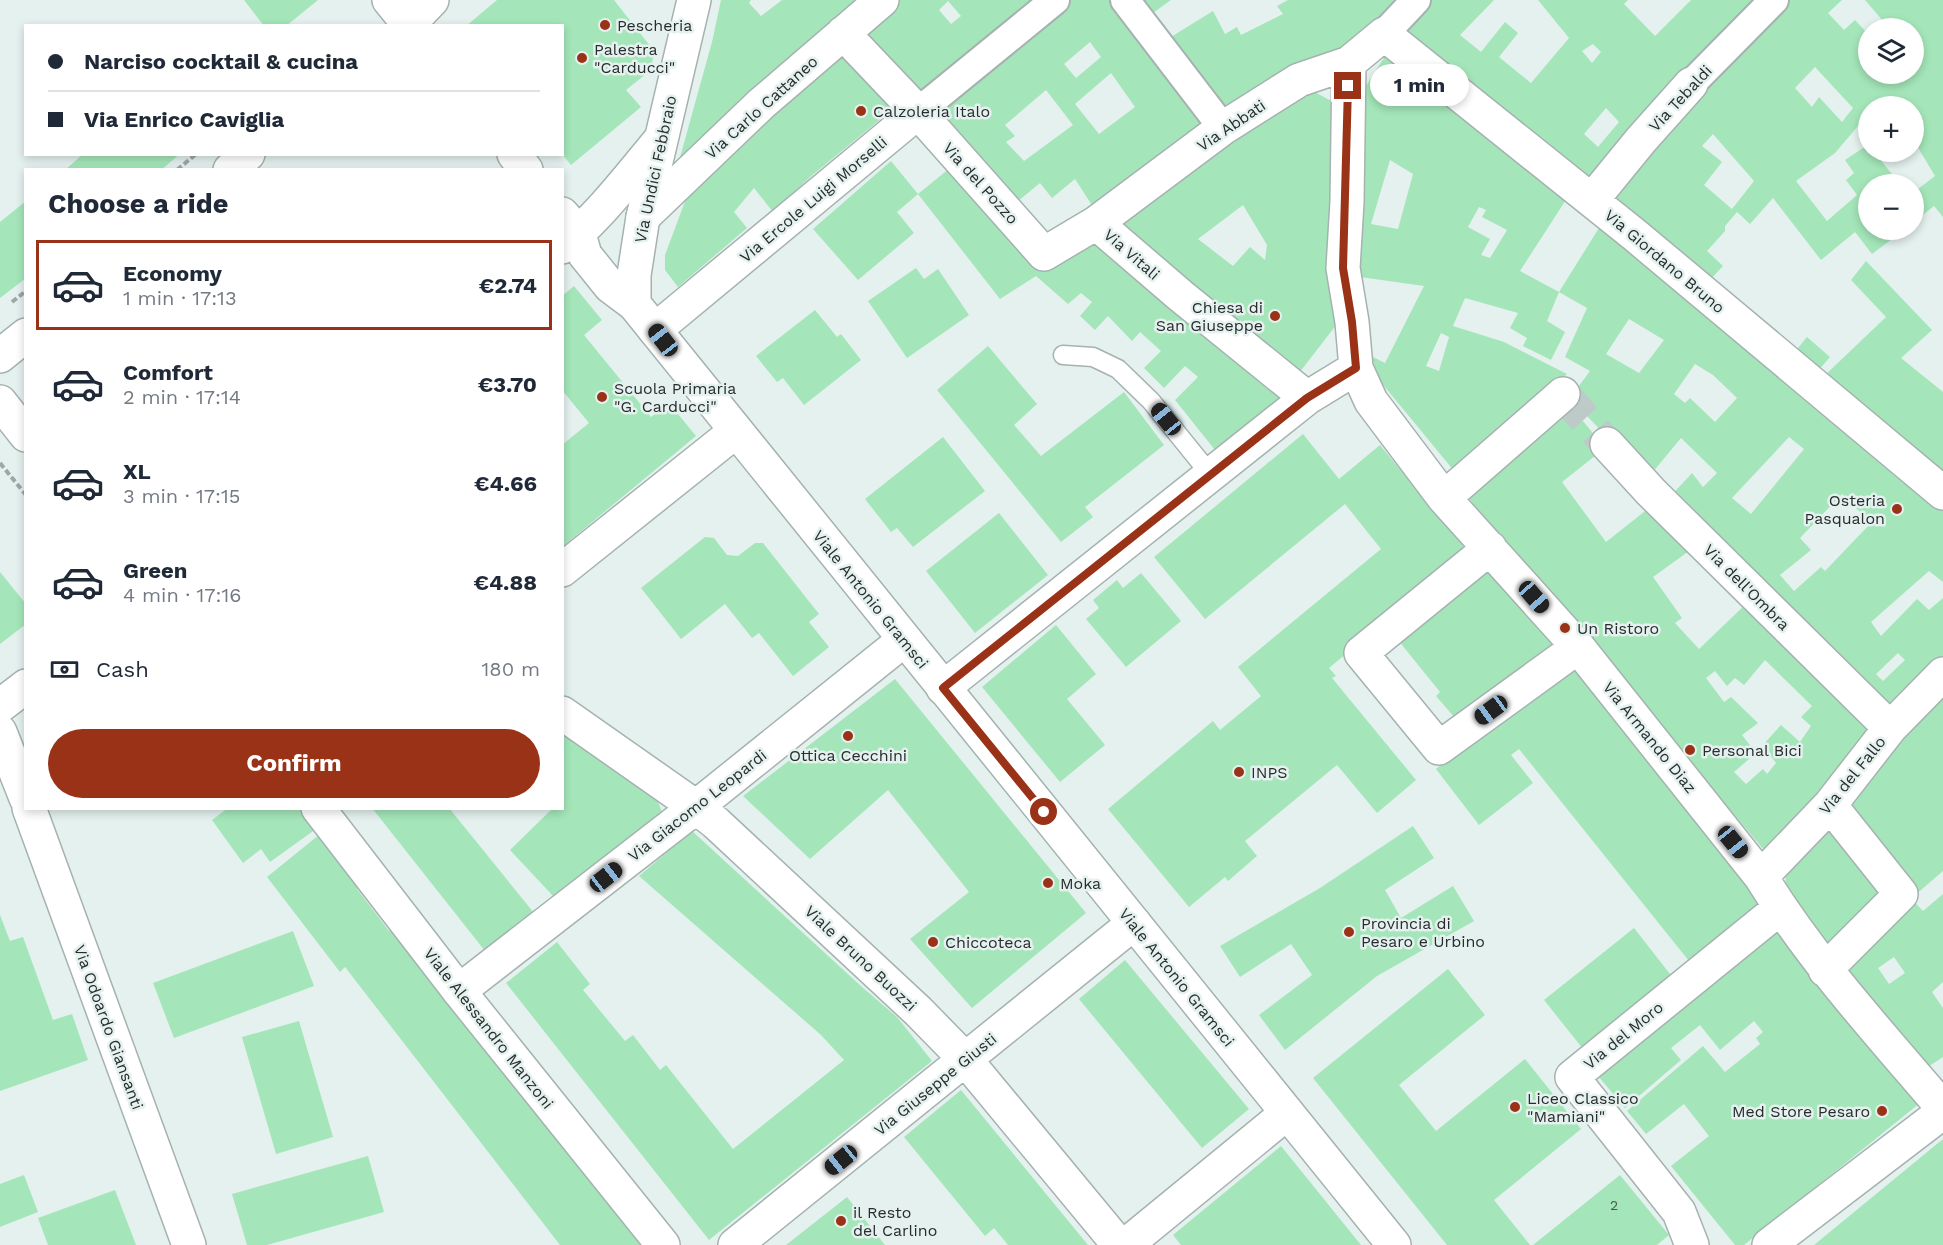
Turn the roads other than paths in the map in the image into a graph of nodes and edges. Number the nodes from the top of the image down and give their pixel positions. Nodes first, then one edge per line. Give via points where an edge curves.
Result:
1 (432, 0) edge
2 (694, 0) edge
3 (882, 0) edge
4 (1055, 0) edge
5 (1125, 0) edge
6 (1416, 0) edge
7 (1773, 0) edge
8 (403, 19) edge
9 (843, 33) junction
10 (1384, 34) junction
11 (1349, 63) junction
12 (1691, 84) joint
13 (918, 112) junction
14 (1223, 128) junction
15 (660, 140) junction
16 (246, 156) edge
17 (232, 168) edge
18 (1592, 200) junction
19 (643, 217) junction
20 (1096, 223) junction
21 (568, 232) edge
22 (1044, 254) joint
23 (634, 304) junction
24 (655, 330) junction
25 (24, 337) edge
26 (1063, 354) dead end
27 (0, 356) edge
28 (1356, 368) junction
29 (1563, 394) dead end
30 (1307, 398) junction
31 (0, 402) edge
32 (736, 431) junction
33 (24, 432) edge
34 (1607, 444) tunnel mouth
35 (1210, 474) junction
36 (1943, 493) edge
37 (1444, 498) junction
38 (1490, 548) junction
39 (564, 568) edge
40 (904, 640) junction
41 (1578, 647) junction
42 (1943, 674) edge
43 (24, 688) edge
44 (943, 688) junction
45 (0, 706) edge
46 (564, 714) edge
47 (1890, 728) junction
48 (0, 732) edge
49 (24, 793) edge
50 (1830, 805) junction
51 (696, 807) junction
52 (30, 810) edge
53 (320, 810) edge
54 (1761, 877) junction
55 (1780, 908) junction
56 (1134, 923) junction
57 (1825, 970) junction
58 (459, 991) junction
59 (965, 1059) junction
60 (1943, 1110) edge
61 (1287, 1113) junction
62 (189, 1245) edge
63 (663, 1245) edge
64 (735, 1245) edge
65 (1119, 1245) edge
66 (1126, 1245) edge
67 (1394, 1245) edge
68 (1692, 1245) edge
69 (1769, 1245) edge

1 - 8 street
2 - 15 street, Via Undici Febbraio
3 - 9 street, Via Carlo Cattaneo
4 - 13 street, Via Ercole Luigi Morselli
5 - 14 street
6 - 10 street, Via Abbati
7 - 12 street, Via Tebaldi
9 - 13 street, Via del Pozzo
9 - 19 street, Via Carlo Cattaneo
10 - 11 street, Via Abbati
10 - 18 street, Via Giordano Bruno
11 - 14 street, Via Abbati via 1299,80
11 - 28 street, Via Armando Diaz via 1343,268
12 - 18 street, Via Tebaldi
13 - 22 street, Via del Pozzo
13 - 24 street, Via Ercole Luigi Morselli
14 - 20 street, Via Abbati
15 - 19 street, Via Undici Febbraio
15 - 21 street via 614,196
16 - 17 street
18 - 36 street, Via Giordano Bruno
19 - 23 street, Via Undici Febbraio
20 - 22 street, Via Abbati
20 - 30 street, Via Vitali
21 - 23 street, Viale Antonio Gramsci via 610,286
23 - 24 street, Viale Antonio Gramsci
24 - 32 street, Viale Antonio Gramsci
25 - 27 street
26 - 35 lane via 1093,357 1118,369 1151,401
28 - 30 street
28 - 37 street, Via Armando Diaz via 1371,401
29 - 37 street
30 - 35 street
31 - 33 street
32 - 39 street
32 - 40 street, Viale Antonio Gramsci
34 - 47 street, Via dell'Ombra
35 - 44 street
37 - 38 street, Via Armando Diaz
38 - 41 street, Via Armando Diaz
38 - 41 street via 1361,653 1439,748
40 - 44 street, Viale Antonio Gramsci
40 - 51 street, Via Giacomo Leopardi
41 - 54 street, Via Armando Diaz
42 - 47 street, Via del Fallo
43 - 45 street
44 - 56 street, Viale Antonio Gramsci
46 - 51 street, Viale Bruno Buozzi
47 - 50 street, Via del Fallo
48 - 49 street
50 - 54 street, Via del Fallo
50 - 57 street via 1900,894
51 - 58 street, Via Giacomo Leopardi
51 - 59 street, Viale Bruno Buozzi
52 - 62 street, Via Odoardo Giansanti
53 - 58 street, Viale Alessandro Manzoni
54 - 55 street, Via Armando Diaz
55 - 57 street, Via Armando Diaz
55 - 68 street, Via del Moro via 1572,1077 1679,1212
56 - 59 street, Via Giuseppe Giusti
56 - 61 street, Viale Antonio Gramsci
57 - 60 street, Via Armando Diaz
58 - 63 street, Viale Alessandro Manzoni
59 - 64 street, Via Giuseppe Giusti
59 - 65 street, Viale Bruno Buozzi
60 - 69 street
61 - 66 street
61 - 67 street, Viale Antonio Gramsci

